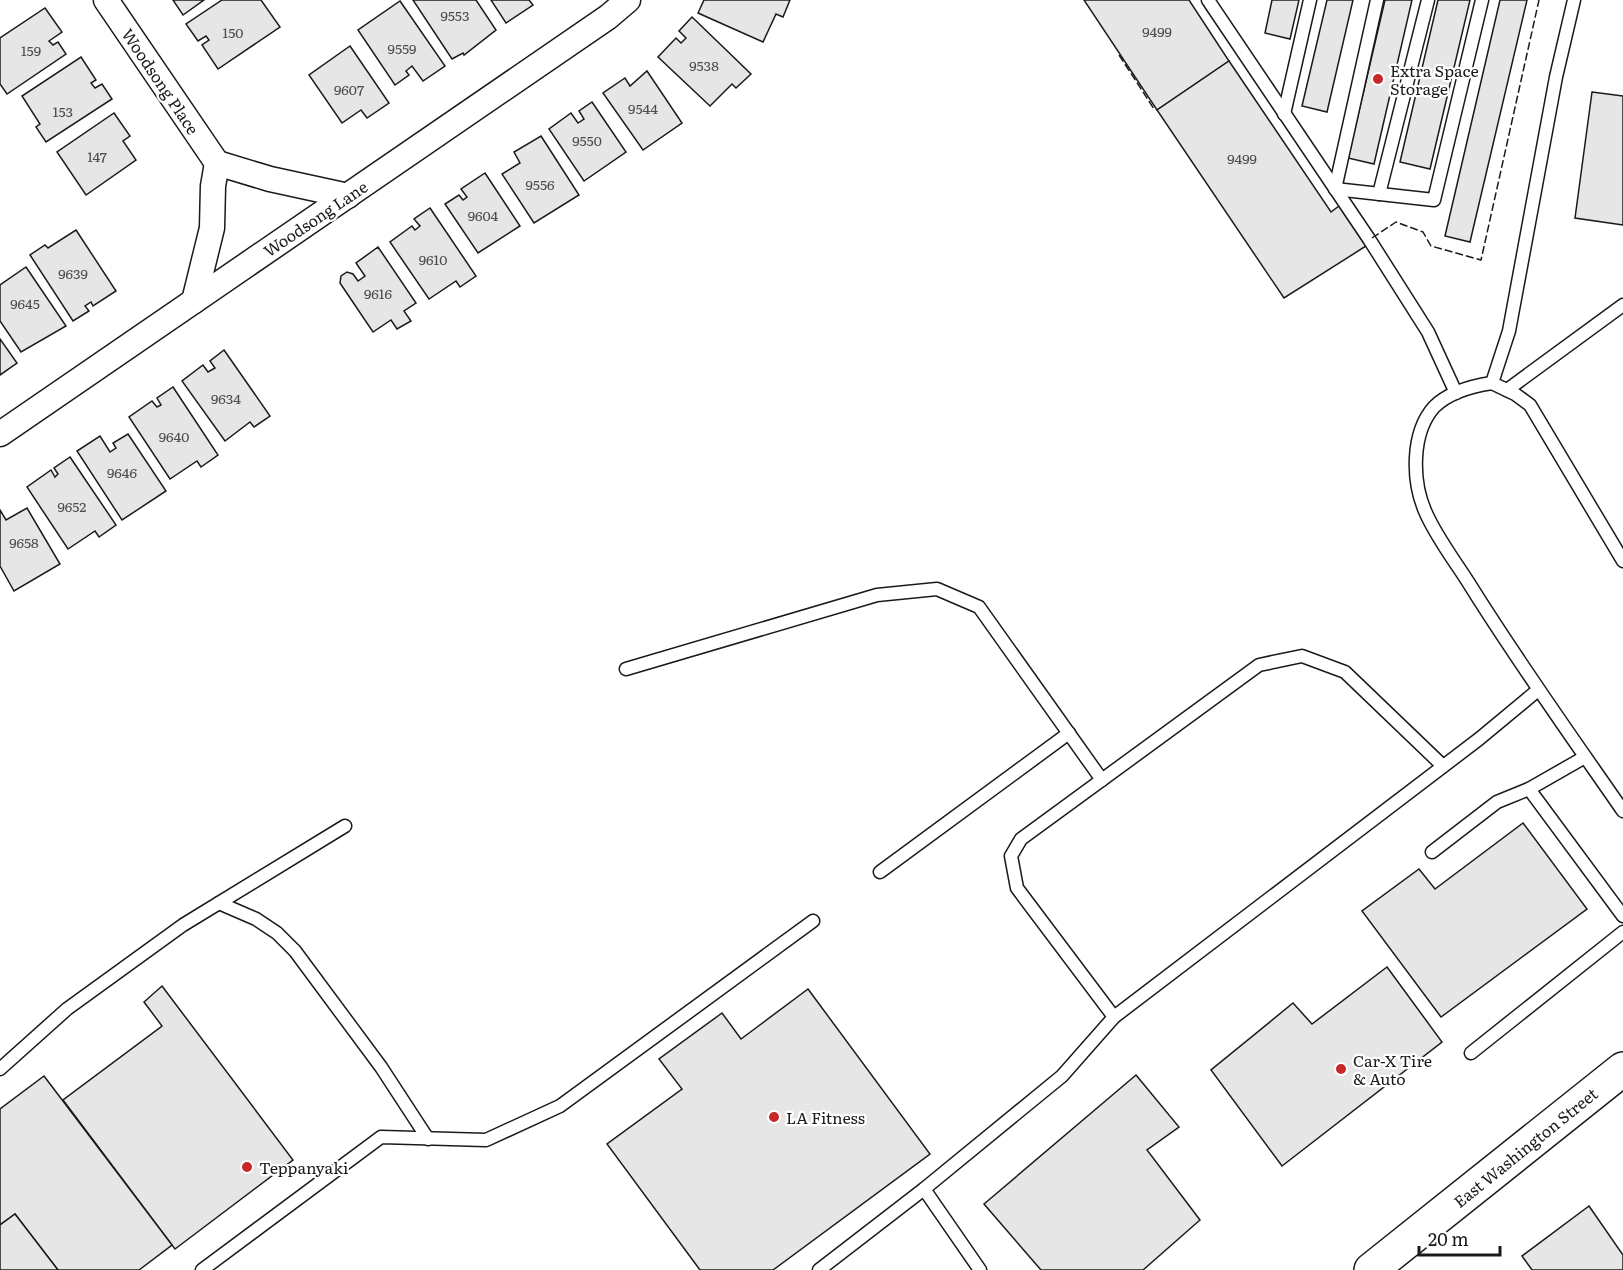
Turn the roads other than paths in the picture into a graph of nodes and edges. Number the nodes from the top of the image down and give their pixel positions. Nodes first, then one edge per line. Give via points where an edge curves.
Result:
1 (106, 0) edge
2 (628, 0) edge
3 (1208, 0) edge
4 (1310, 0) edge
5 (1377, 0) edge
6 (1428, 0) edge
7 (1482, 0) edge
8 (1574, 0) edge
9 (1284, 114) junction
10 (217, 163) junction
11 (1335, 189) junction
12 (1379, 194) junction
13 (348, 196) junction
14 (194, 301) junction
15 (1623, 305) edge
16 (1492, 383) junction
17 (1507, 390) junction
18 (1456, 393) junction
19 (0, 434) edge
20 (1623, 561) edge
21 (626, 669) dead end
22 (1538, 690) junction
23 (1069, 733) junction
24 (1585, 757) junction
25 (1443, 766) junction
26 (1102, 780) junction
27 (1529, 789) junction
28 (1623, 811) edge
29 (345, 826) dead end
30 (1432, 852) dead end
31 (880, 872) dead end
32 (219, 903) junction
33 (1623, 916) edge
34 (813, 921) dead end
35 (1623, 932) edge
36 (1114, 1017) junction
37 (1471, 1053) dead end
38 (0, 1069) edge
39 (1623, 1069) edge
40 (428, 1139) junction
41 (924, 1189) junction
42 (202, 1270) edge
43 (819, 1270) edge
44 (980, 1270) edge
45 (1371, 1270) edge

1 - 10 street, Woodsong Place
2 - 13 street, Woodsong Lane
3 - 9 lane
4 - 9 lane
5 - 11 lane
6 - 12 lane
7 - 12 lane via 1434,200
8 - 16 lane via 1556,76 1509,331
9 - 11 lane
10 - 13 street
10 - 14 street via 212,228
11 - 12 lane
11 - 18 lane via 1428,332
13 - 14 street, Woodsong Lane
14 - 19 street, Woodsong Lane
15 - 17 lane
16 - 17 lane
16 - 18 lane
17 - 20 lane via 1530,405
18 - 22 lane via 1434,407 1421,430 1415,458 1417,483 1425,511
21 - 23 lane via 877,595 937,589 979,607
22 - 24 lane
22 - 25 lane
23 - 26 lane
23 - 31 lane
24 - 27 lane
24 - 28 lane
25 - 26 lane via 1345,672 1302,656 1259,665
25 - 36 lane
26 - 36 lane via 1021,839 1011,856 1017,888
27 - 30 lane via 1497,802
27 - 33 lane
29 - 32 lane
32 - 38 lane via 67,1009
32 - 40 lane via 263,924 295,951 381,1067
34 - 40 lane via 560,1106 486,1140
35 - 37 lane
36 - 41 lane via 1062,1076
39 - 45 main road, East Washington Street
40 - 42 lane via 381,1137
41 - 43 lane
41 - 44 lane

